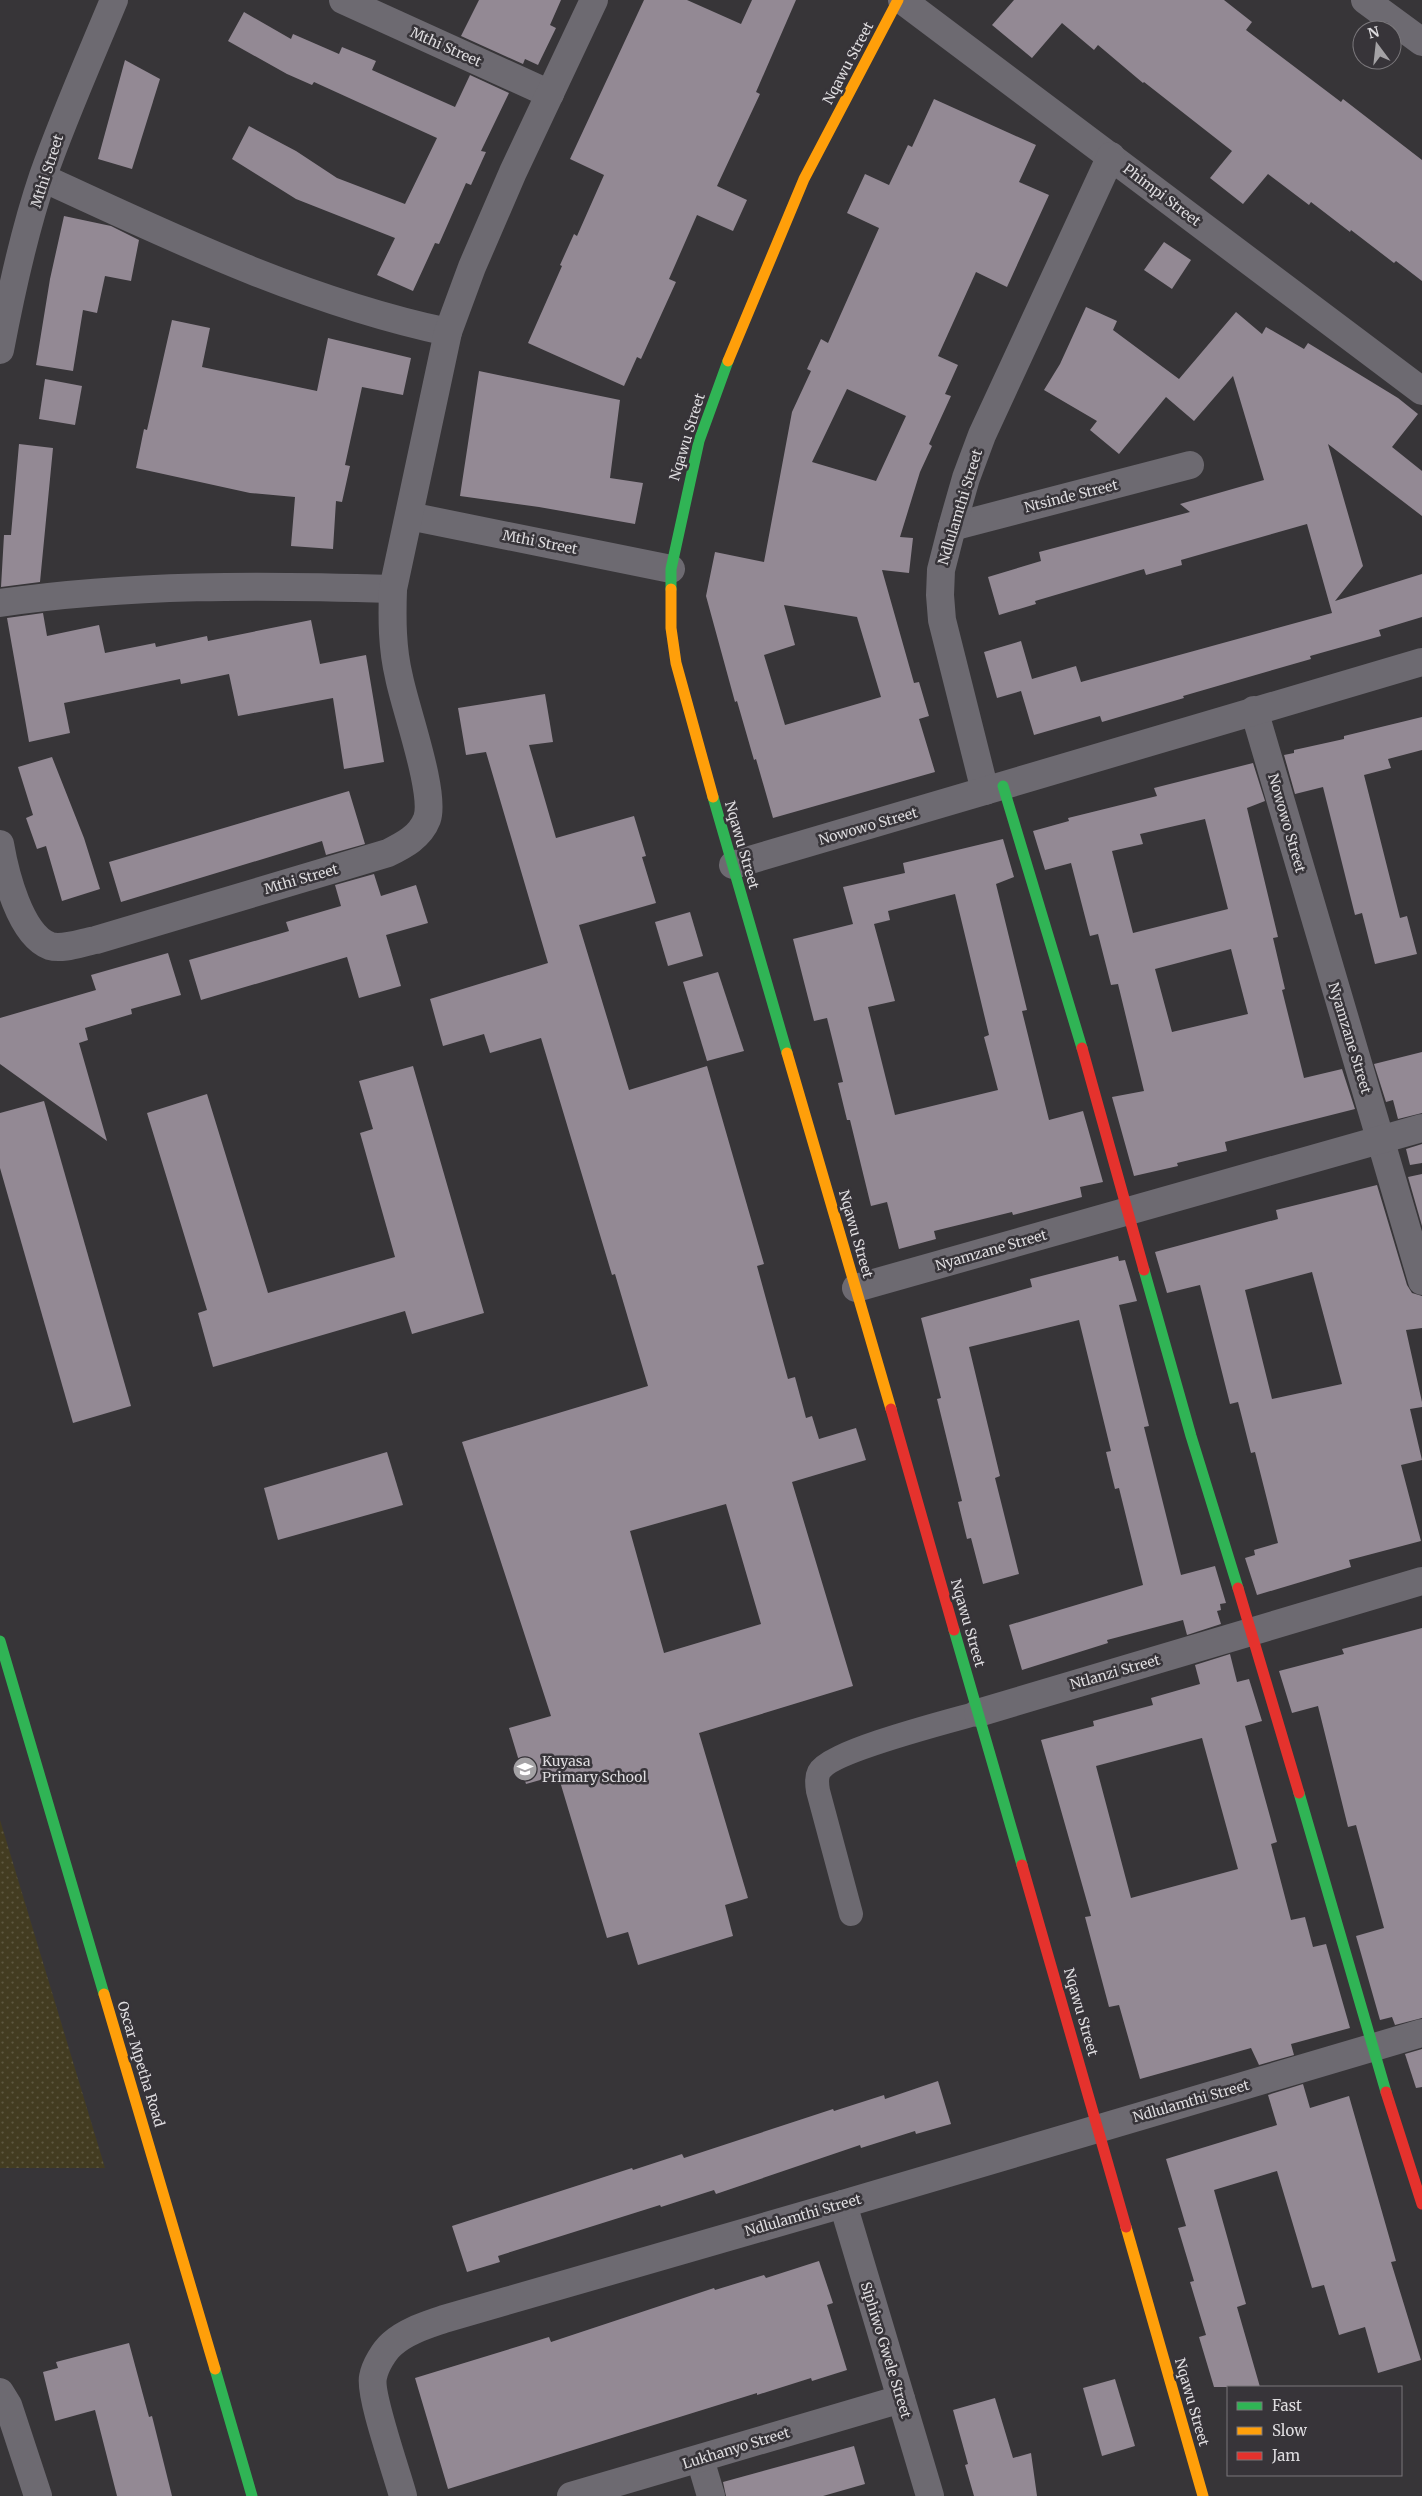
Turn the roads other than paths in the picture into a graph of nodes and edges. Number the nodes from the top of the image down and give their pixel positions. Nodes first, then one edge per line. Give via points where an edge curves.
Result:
1 (114, 0) edge
2 (343, 0) edge
3 (594, 0) edge
4 (898, 0) edge
5 (902, 0) edge
6 (1365, 0) edge
7 (1422, 42) edge
8 (550, 94) junction
9 (1111, 156) junction
10 (43, 178) junction
11 (448, 332) junction
12 (0, 350) edge
13 (1422, 391) edge
14 (1190, 466) dead end
15 (409, 516) junction
16 (952, 527) junction
17 (671, 569) junction
18 (393, 589) junction
19 (0, 603) edge
20 (1422, 662) edge
21 (1254, 710) junction
22 (994, 789) junction
23 (0, 844) edge
24 (733, 865) junction
25 (1319, 936) joint
26 (1422, 1128) edge
27 (1380, 1140) junction
28 (1127, 1211) junction
29 (1422, 1281) edge
30 (856, 1288) junction
31 (1422, 1581) edge
32 (1252, 1632) junction
33 (0, 1641) edge
34 (978, 1713) junction
35 (851, 1914) dead end
36 (1422, 2033) edge
37 (1372, 2047) junction
38 (1099, 2128) junction
39 (843, 2204) junction
40 (1422, 2204) edge
41 (0, 2392) edge
42 (901, 2399) junction
43 (700, 2458) junction
44 (38, 2496) edge
45 (252, 2496) edge
46 (403, 2496) edge
47 (572, 2496) edge
48 (711, 2496) edge
49 (930, 2496) edge
50 (1203, 2496) edge

1 - 10 street, Mthi Street via 67,111
2 - 8 street, Mthi Street
3 - 8 street, Mthi Street
4 - 17 street, Nqawu Street via 804,179 738,333 699,441
5 - 9 street, Phimpi Street
6 - 7 street
8 - 11 street, Mthi Street via 472,267
9 - 13 street, Phimpi Street
9 - 16 street, Ndlulamthi Street via 982,435
10 - 11 street via 192,247 271,278 395,320
10 - 12 street, Mthi Street via 21,255
11 - 15 street, Mthi Street
14 - 16 street, Ntsinde Street
15 - 17 street, Mthi Street
15 - 18 street, Mthi Street
16 - 22 street, Ndlulamthi Street via 941,570 942,620
17 - 24 street, Nqawu Street via 671,628 676,663
18 - 19 street via 310,586 132,589
18 - 23 street, Mthi Street via 392,618 398,676 429,796 427,818 418,835 404,845 388,853 96,940 51,946 37,938 24,920
20 - 21 street, Nowowo Street
21 - 22 street, Nowowo Street
21 - 25 street, Nowowo Street
22 - 24 street, Nowowo Street
22 - 28 street via 1072,1014
24 - 30 street, Nqawu Street
25 - 27 street, Nyamzane Street
26 - 27 street, Nyamzane Street
27 - 28 street, Nyamzane Street
27 - 29 street, Nyamzane Street
28 - 30 street, Nyamzane Street
28 - 32 street via 1191,1436
30 - 34 street, Nqawu Street
31 - 32 street, Ntlanzi Street
32 - 34 street, Ntlanzi Street
32 - 37 street
33 - 45 street, Oscar Mpetha Road
34 - 35 lane via 857,1750 835,1759 819,1772 818,1791
34 - 38 street, Nqawu Street
36 - 37 street, Ndlulamthi Street
37 - 38 street, Ndlulamthi Street
37 - 40 street
38 - 39 street, Ndlulamthi Street
38 - 50 street, Nqawu Street
39 - 42 street, Siphiwo Gwele Street
39 - 46 street, Ndlulamthi Street via 444,2318 407,2334 392,2344 372,2377 374,2396
41 - 44 street via 8,2405
42 - 43 street, Lukhanyo Street
42 - 49 street, Siphiwo Gwele Street
43 - 47 street, Lukhanyo Street
43 - 48 street

